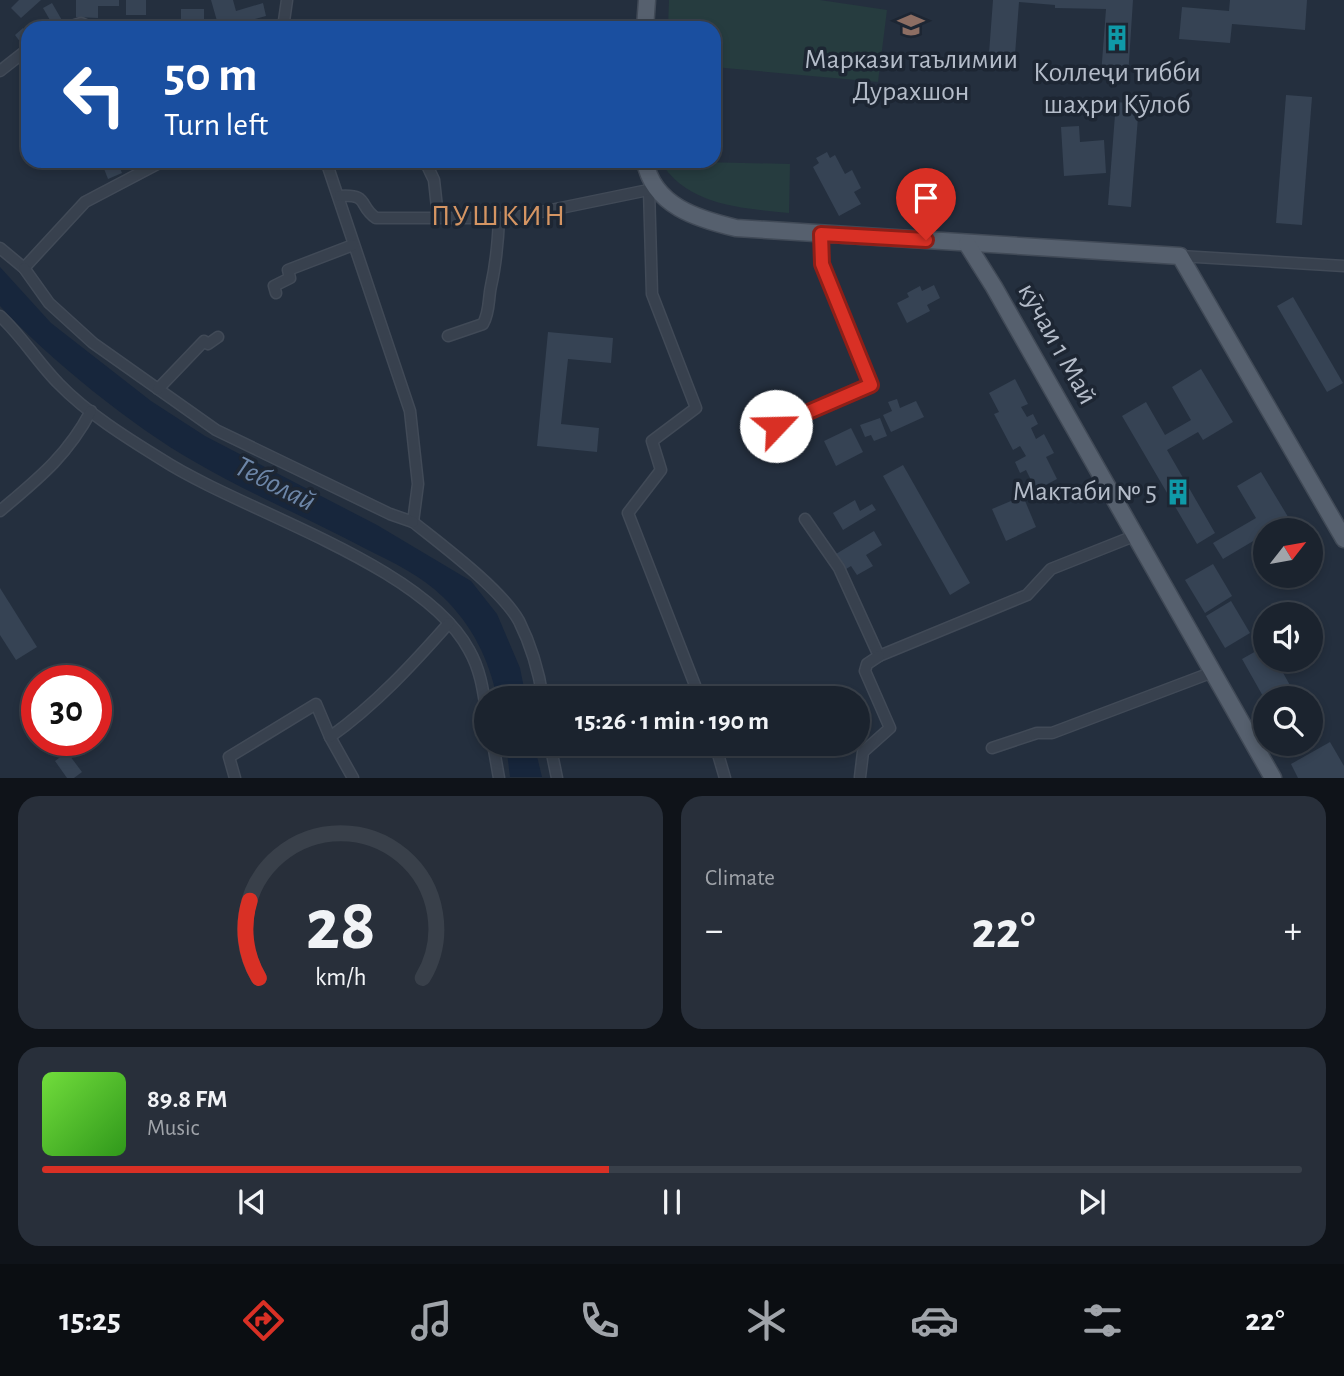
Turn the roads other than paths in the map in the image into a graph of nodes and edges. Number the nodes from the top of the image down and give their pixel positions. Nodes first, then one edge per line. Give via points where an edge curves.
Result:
1 (287, 0) edge
2 (647, 0) edge
3 (284, 21) edge
4 (646, 21) edge
5 (21, 55) edge
6 (0, 71) edge
7 (150, 168) edge
8 (329, 168) edge
9 (428, 168) edge
10 (647, 168) edge
11 (653, 189) junction
12 (340, 196) junction
13 (438, 217) junction
14 (499, 219) junction
15 (821, 234) junction
16 (967, 244) junction
17 (352, 245) junction
18 (0, 248) edge
19 (1180, 256) junction
20 (1344, 267) edge
21 (24, 268) junction
22 (276, 293) dead end
23 (0, 316) edge
24 (448, 336) dead end
25 (218, 337) dead end
26 (158, 389) junction
27 (91, 411) junction
28 (776, 426) dead end
29 (0, 511) edge
30 (805, 519) dead end
31 (413, 522) junction
32 (1135, 536) junction
33 (1344, 539) edge
34 (449, 623) junction
35 (879, 656) junction
36 (1213, 672) junction
37 (482, 686) edge
38 (541, 686) edge
39 (695, 686) edge
40 (330, 737) junction
41 (992, 748) dead end
42 (494, 756) edge
43 (552, 756) edge
44 (719, 756) edge
45 (860, 777) edge
46 (235, 778) edge
47 (353, 778) edge
48 (499, 778) edge
49 (557, 778) edge
50 (725, 778) edge
51 (1273, 778) edge

1 - 3 street
2 - 4 main road
5 - 6 street
7 - 21 street via 85,202
8 - 12 street
9 - 13 street
10 - 11 main road
11 - 14 street
11 - 15 main road via 687,214 707,222
11 - 39 street via 652,293 696,408 652,441 661,470 628,513
12 - 13 street via 362,199 376,218
12 - 17 street
13 - 14 street
14 - 24 street via 490,311 483,324
15 - 16 main road
15 - 28 street via 822,264 871,385
16 - 19 main road
16 - 32 main road, кӯчаи 1 Май
17 - 22 street via 288,270 290,278 274,286
17 - 31 street via 411,411 418,484
18 - 21 street
19 - 20 street
19 - 33 main road
21 - 26 street via 58,311 93,343
23 - 27 street via 60,385
25 - 26 street via 208,344 204,341
26 - 31 street via 216,430
27 - 29 street via 54,466
27 - 34 street via 163,461 373,565
30 - 35 street via 839,568
31 - 38 street via 476,573 518,620
32 - 35 street via 1051,569 1027,595
32 - 36 main road, кӯчаи 1 Май
34 - 37 street via 468,647
34 - 40 street via 406,672
35 - 45 street via 865,671 890,727 863,752
36 - 41 street via 1052,733 1037,733
36 - 51 main road, кӯчаи 1 Май
40 - 46 street via 316,704 229,757
40 - 47 street
42 - 48 street
43 - 49 street
44 - 50 street

